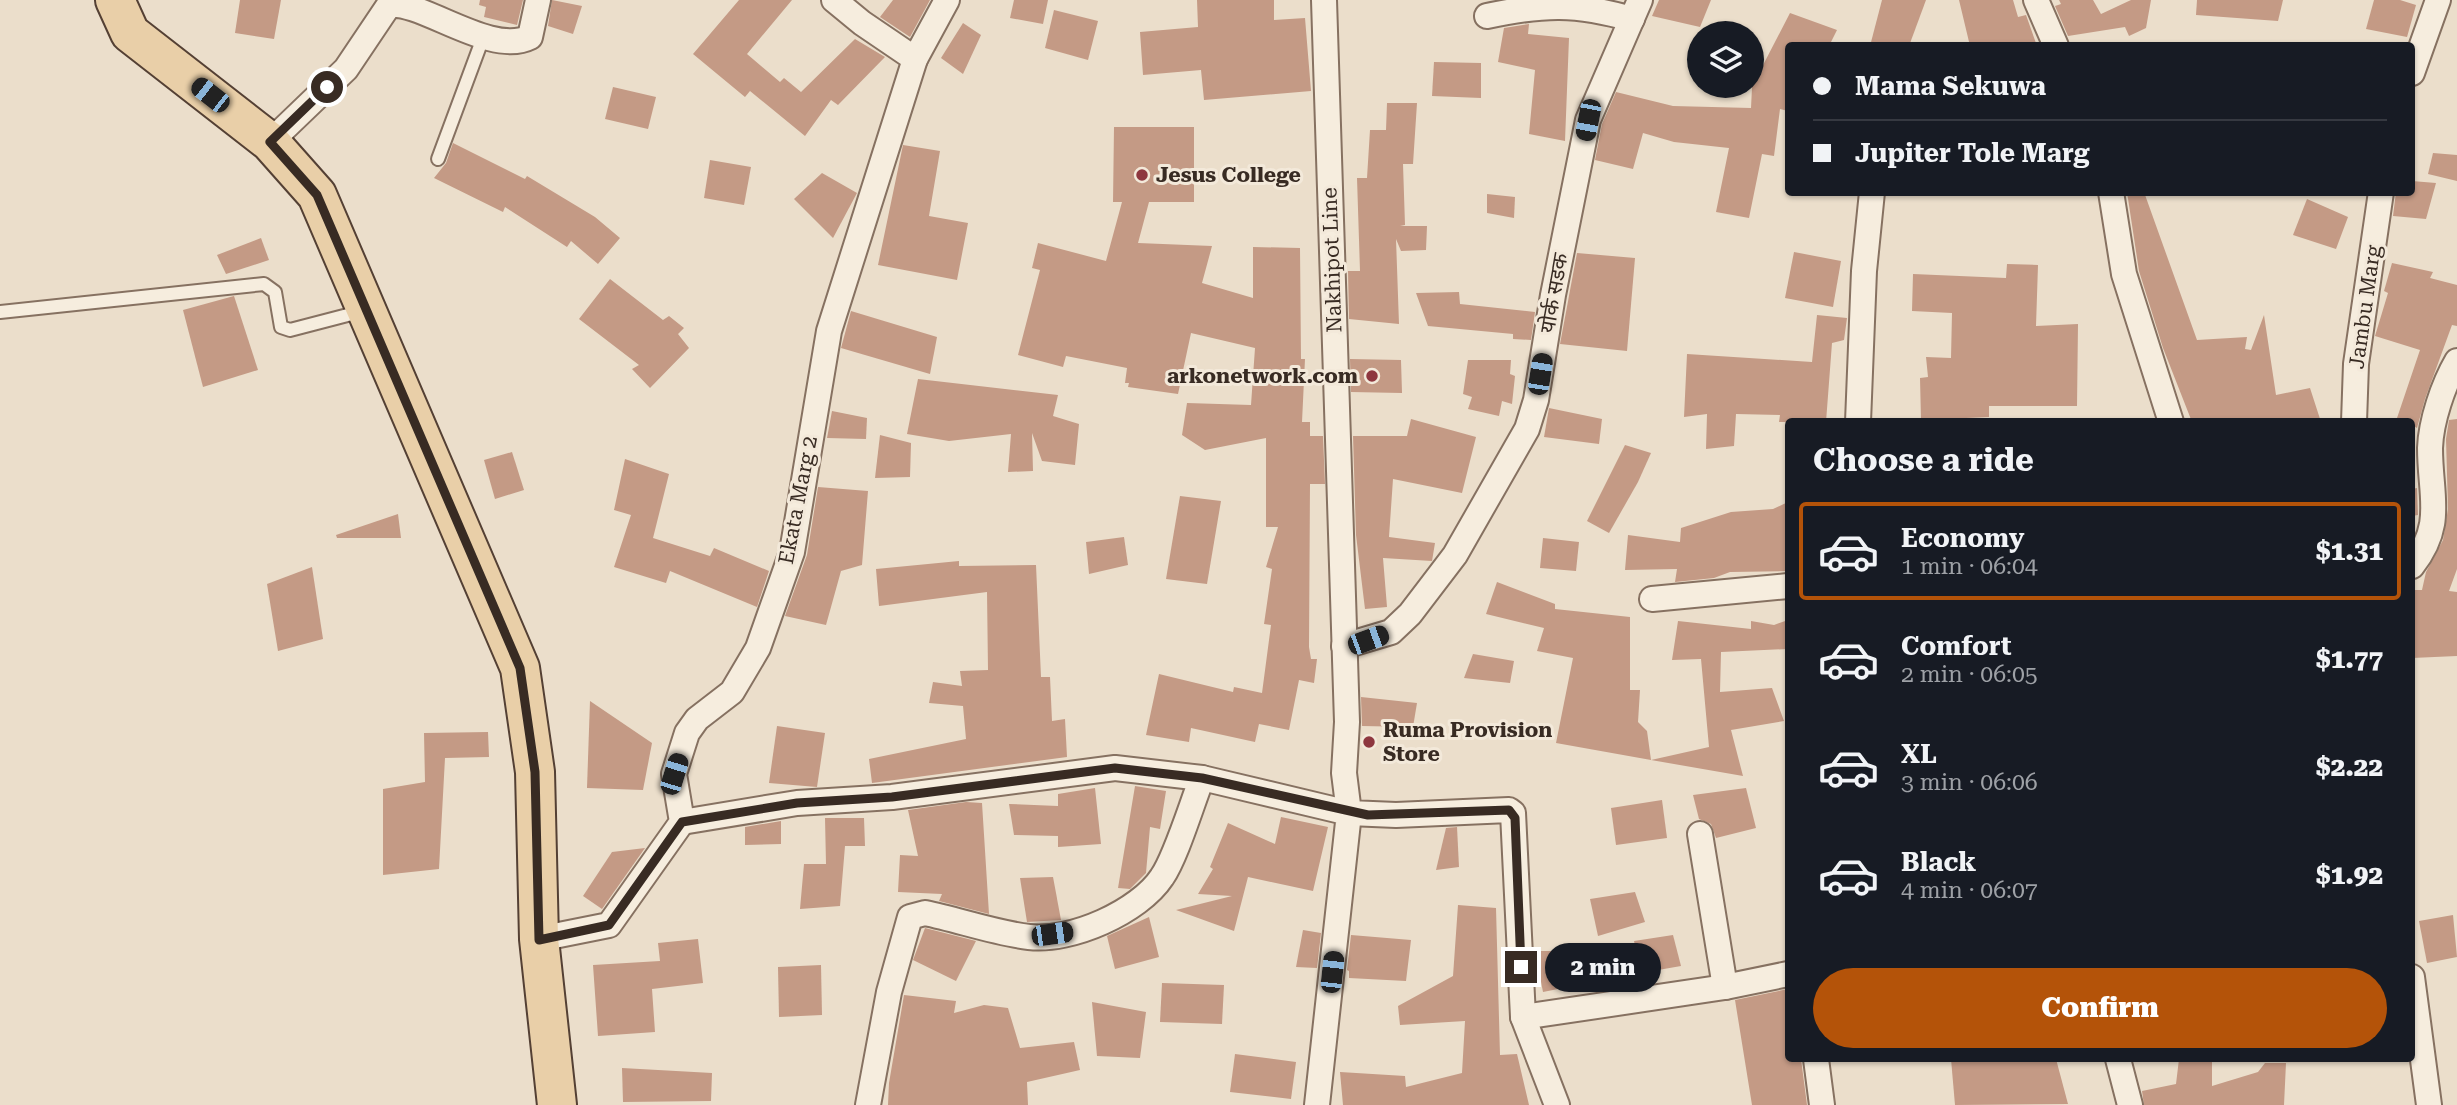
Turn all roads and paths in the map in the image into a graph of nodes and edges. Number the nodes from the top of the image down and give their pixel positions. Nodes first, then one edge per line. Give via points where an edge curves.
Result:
1 (115, 0) edge
2 (538, 0) edge
3 (834, 0) edge
4 (947, 0) edge
5 (1324, 0) edge
6 (2036, 0) edge
7 (2438, 0) edge
8 (1636, 10) edge
9 (1487, 16) dead end
10 (484, 35) junction
11 (2054, 42) edge
12 (915, 59) junction
13 (2415, 65) edge
14 (270, 142) junction
15 (438, 159) dead end
16 (1872, 196) edge
17 (2112, 196) edge
18 (2380, 196) edge
19 (367, 310) junction
20 (0, 312) edge
21 (2457, 361) edge
22 (1858, 418) edge
23 (2170, 418) edge
24 (2354, 418) edge
25 (2415, 562) edge
26 (1785, 586) edge
27 (1652, 599) dead end
28 (1344, 646) junction
29 (1202, 778) junction
30 (1349, 813) junction
31 (682, 822) junction
32 (1700, 834) dead end
33 (539, 940) junction
34 (1785, 975) edge
35 (1725, 987) junction
36 (2415, 1000) edge
37 (1523, 1017) junction
38 (1816, 1062) edge
39 (2119, 1062) edge
40 (557, 1105) edge
41 (868, 1105) edge
42 (1317, 1105) edge
43 (1557, 1105) edge
44 (1822, 1105) edge
45 (2130, 1105) edge
46 (2429, 1105) edge

1 - 14 main road via 130,33
2 - 10 street via 530,37 521,41
3 - 12 street
4 - 12 street, Ekata Marg 2
5 - 28 street, Nakhipot Line
6 - 11 street
7 - 13 street
8 - 9 street via 1539,5
8 - 28 street, योर्क सडक via 1588,120 1527,429 1455,555 1410,614 1391,632
10 - 14 street via 404,3 389,5 346,69
10 - 15 lane
12 - 31 street, Ekata Marg 2 via 829,331 792,552 758,648 732,692 697,719 687,733 674,774
14 - 19 main road via 317,195
16 - 22 street
17 - 23 street via 2124,274
18 - 24 street, Jambu Marg via 2356,364
19 - 20 lane via 290,330 281,327 275,292 264,284
19 - 33 main road via 520,668 535,772
21 - 25 street via 2438,408 2430,446 2434,524
26 - 27 street
28 - 30 street, Nakhipot Line via 1344,774
29 - 30 street
29 - 31 street via 1115,768 892,797 797,803
29 - 41 street via 1163,877 1114,918 1073,931 1031,937 925,913 910,918 889,992
30 - 37 street via 1509,810 1515,818
30 - 42 street, Nakhipot Line
31 - 33 street via 609,925
32 - 35 street
33 - 40 main road
34 - 35 street
35 - 37 street
36 - 46 street
37 - 43 street
38 - 44 street
39 - 45 street

